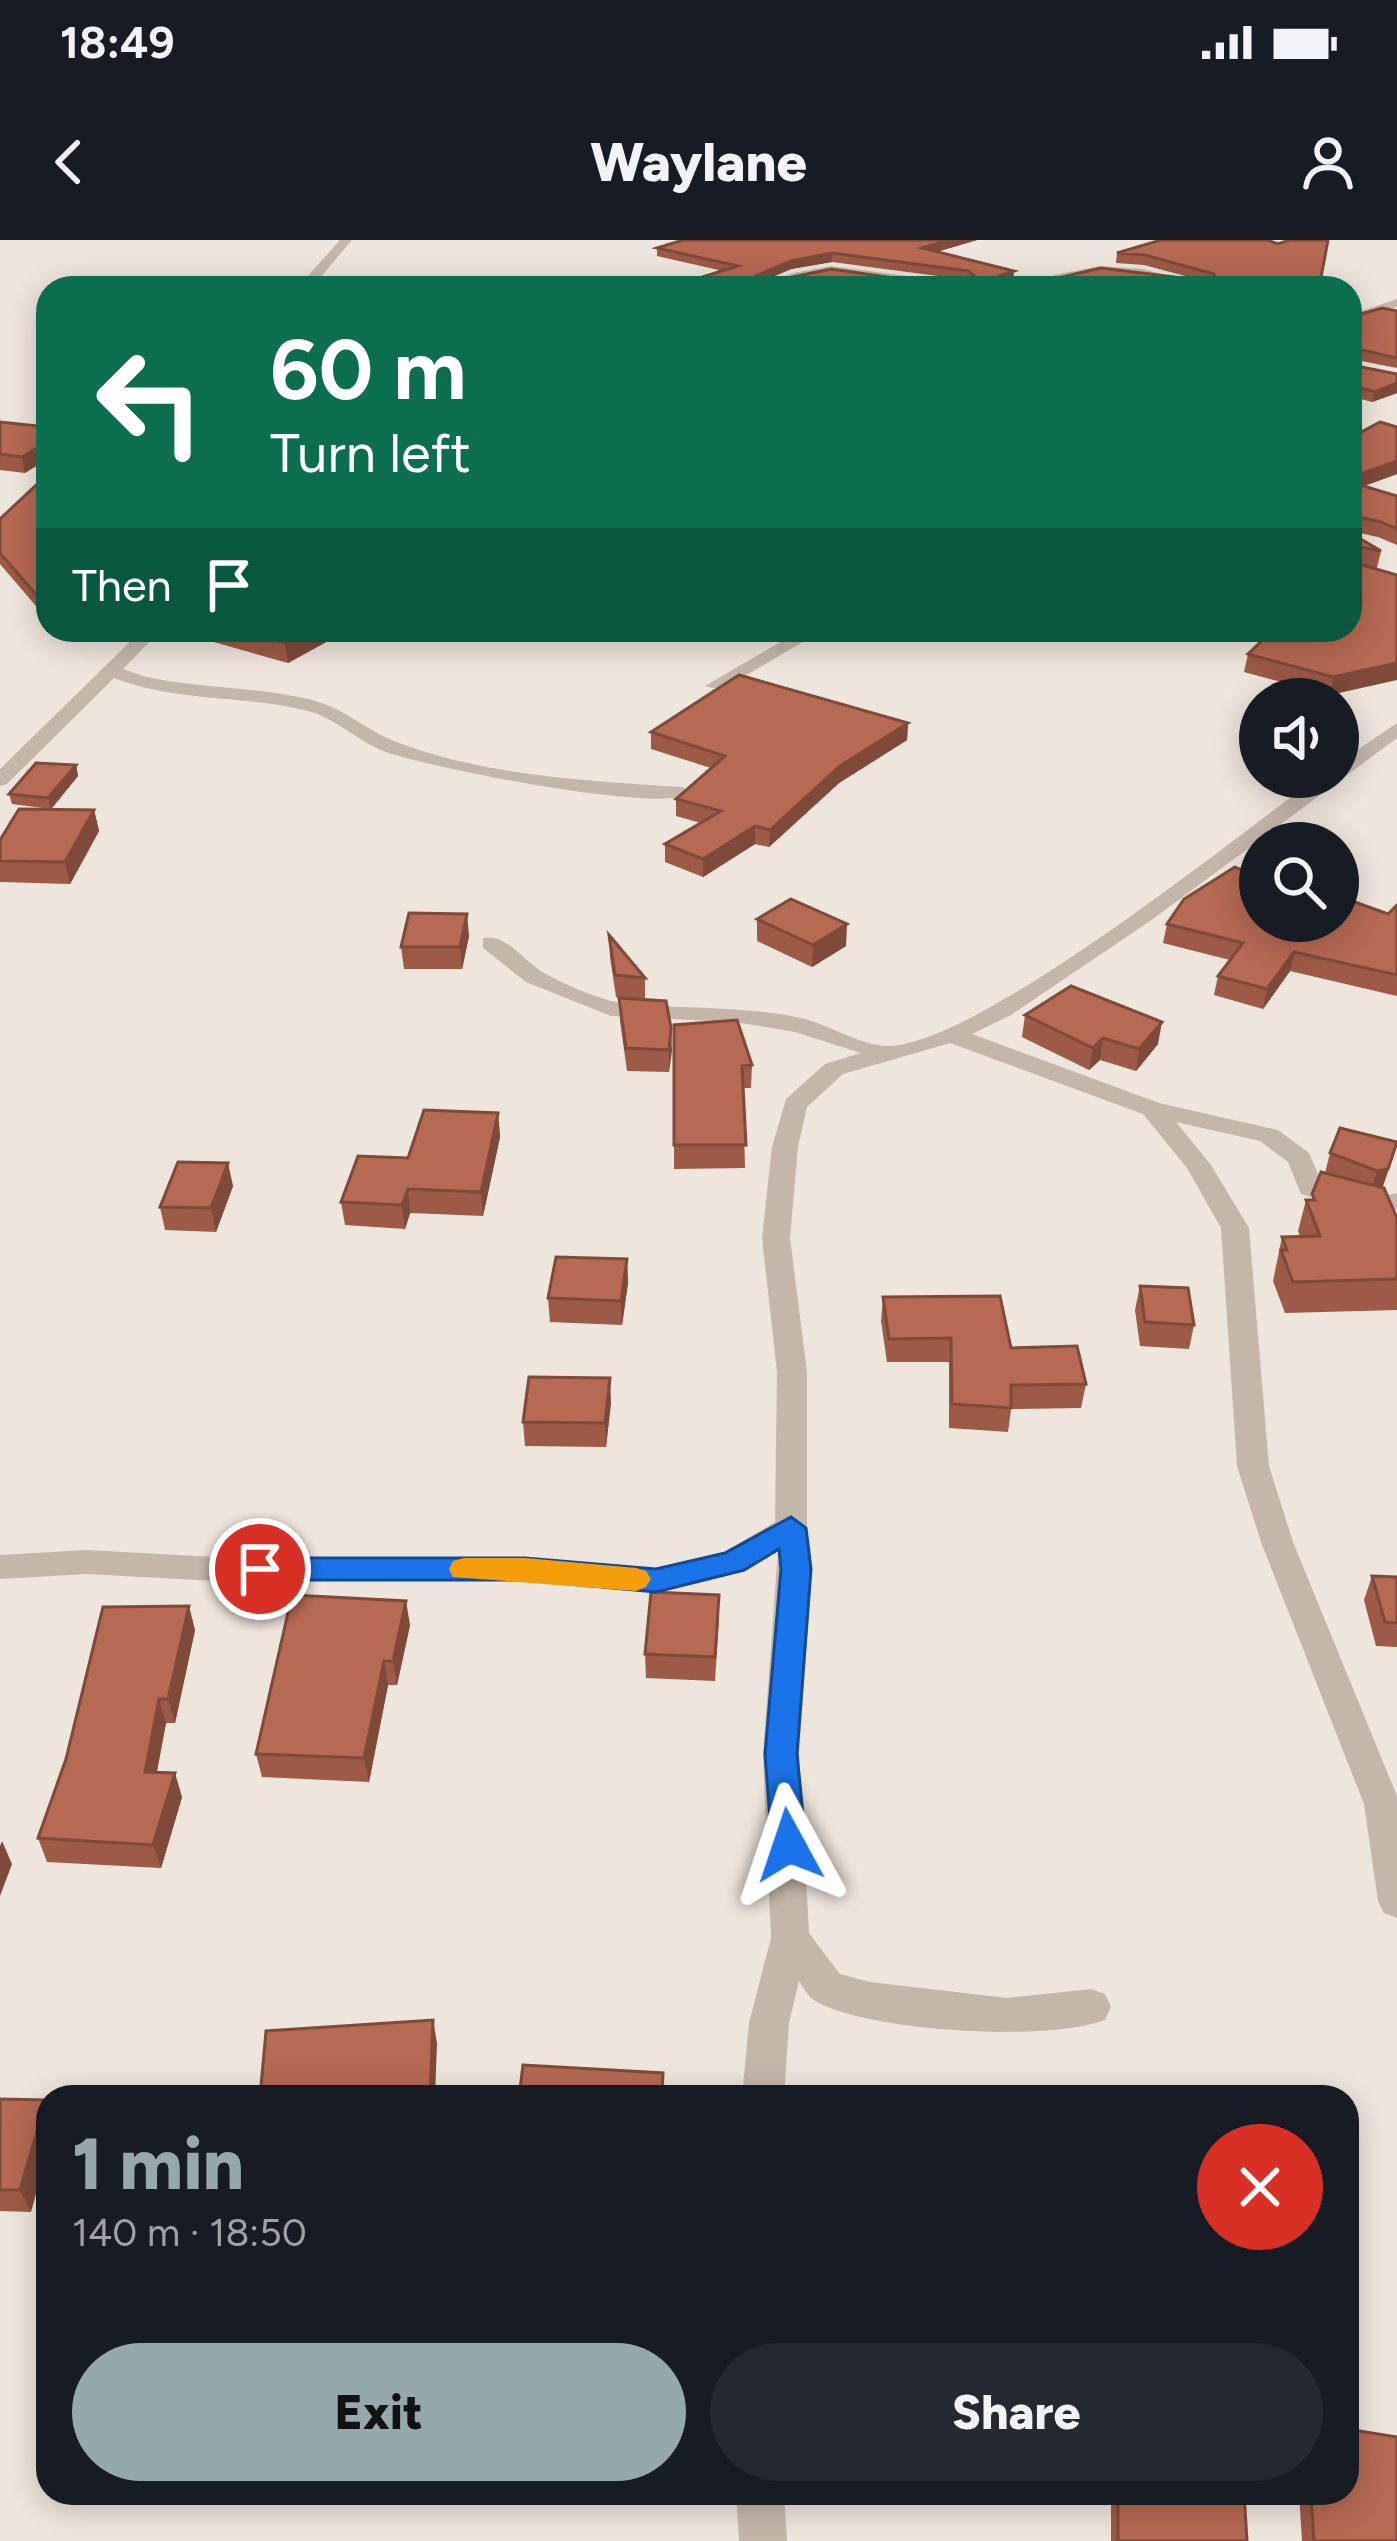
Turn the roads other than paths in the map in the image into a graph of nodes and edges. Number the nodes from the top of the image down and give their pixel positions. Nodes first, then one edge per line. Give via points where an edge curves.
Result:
1 (346, 240) edge
2 (315, 276) edge
3 (791, 276) edge
4 (870, 276) edge
5 (1059, 276) edge
6 (1159, 276) edge
7 (1397, 303) edge
8 (1362, 315) edge
9 (140, 642) edge
10 (793, 642) edge
11 (112, 671) junction
12 (714, 686) edge
13 (1397, 729) edge
14 (1359, 757) edge
15 (4, 773) edge
16 (682, 793) edge
17 (1302, 798) edge
18 (491, 943) dead end
19 (951, 1035) junction
20 (890, 1054) junction
21 (1152, 1109) junction
22 (1397, 1202) edge
23 (791, 1528) junction
24 (0, 1567) edge
25 (1397, 1901) edge
26 (790, 1938) junction
27 (1091, 2007) dead end
28 (765, 2085) edge
29 (761, 2505) edge
30 (763, 2541) edge

1 - 2 street
3 - 4 street via 836,268
5 - 6 street
7 - 8 street
9 - 11 street
10 - 12 street
11 - 15 street
11 - 16 street via 332,711 393,747 469,765
13 - 14 street
17 - 19 street via 1064,972
18 - 20 street via 534,977 619,1011 799,1025
19 - 20 street
19 - 21 street
20 - 23 street via 834,1069 795,1103 785,1147 776,1238 792,1372
21 - 22 street via 1269,1135 1300,1159 1310,1188 1370,1208
21 - 25 street via 1198,1165 1234,1228 1253,1466 1382,1804
23 - 24 street via 734,1562 656,1581 525,1569
23 - 26 street via 796,1569 781,1754
26 - 27 street via 826,1988 870,2000 1007,2016
26 - 28 street via 769,2023
29 - 30 street

